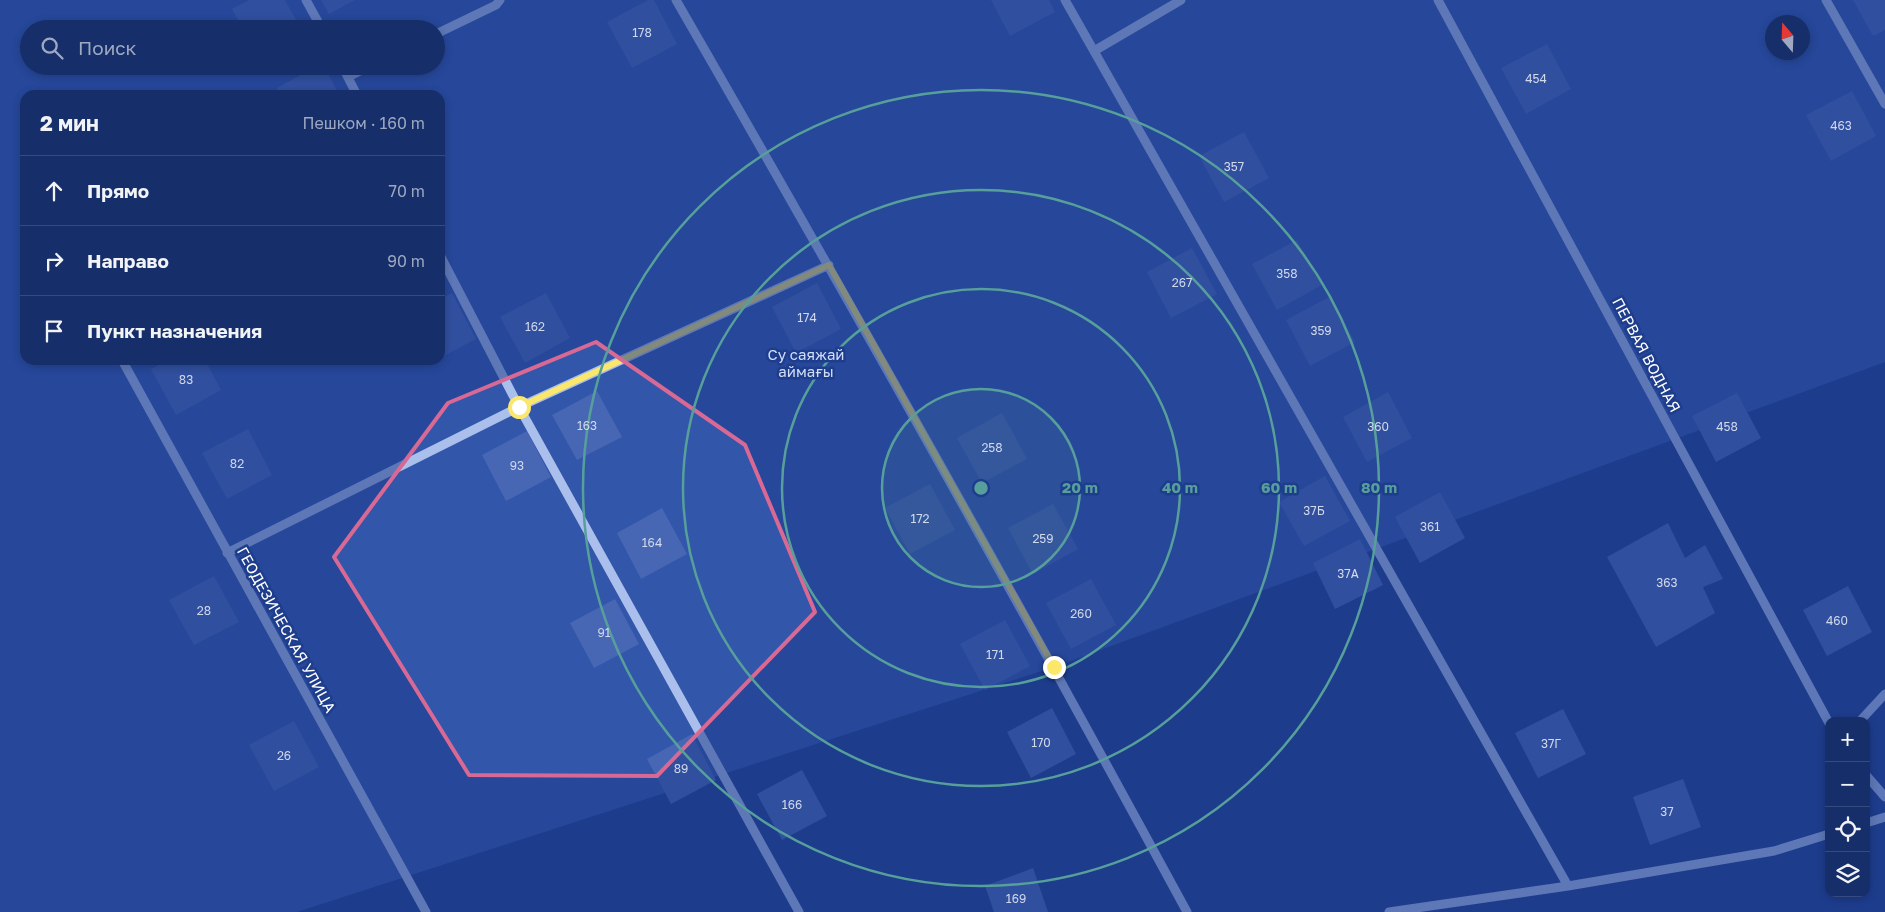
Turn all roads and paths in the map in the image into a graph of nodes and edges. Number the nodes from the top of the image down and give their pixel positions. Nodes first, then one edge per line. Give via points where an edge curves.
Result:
1 (306, 0) edge
2 (500, 0) edge
3 (676, 0) edge
4 (1065, 0) edge
5 (1180, 0) edge
6 (1438, 0) edge
7 (1826, 0) edge
8 (317, 20) edge
9 (445, 30) edge
10 (1094, 51) junction
11 (352, 75) edge
12 (348, 77) joint
13 (354, 90) edge
14 (1885, 104) edge
15 (445, 265) edge
16 (829, 265) junction
17 (125, 365) edge
18 (519, 407) junction
19 (227, 553) junction
20 (1885, 694) edge
21 (1826, 717) edge
22 (1864, 717) edge
23 (1870, 780) edge
24 (1885, 797) edge
25 (1885, 817) edge
26 (1870, 822) edge
27 (1825, 835) edge
28 (1568, 886) junction
29 (426, 912) edge
30 (798, 912) edge
31 (1187, 912) edge
32 (1389, 912) edge

1 - 8 street
2 - 9 street via 496,5
3 - 16 street
4 - 10 street
5 - 10 street
6 - 21 street, ПЕРВАЯ ВОДНАЯ
7 - 14 street
10 - 28 street
11 - 12 street
12 - 13 street
15 - 18 street
16 - 18 street
16 - 31 street
17 - 19 street, ГЕОДЕЗИЧЕСКАЯ УЛИЦА
18 - 19 street
18 - 30 street
19 - 29 street, ГЕОДЕЗИЧЕСКАЯ УЛИЦА
20 - 22 street
23 - 24 street
25 - 26 street
27 - 28 street via 1774,851
28 - 32 street

